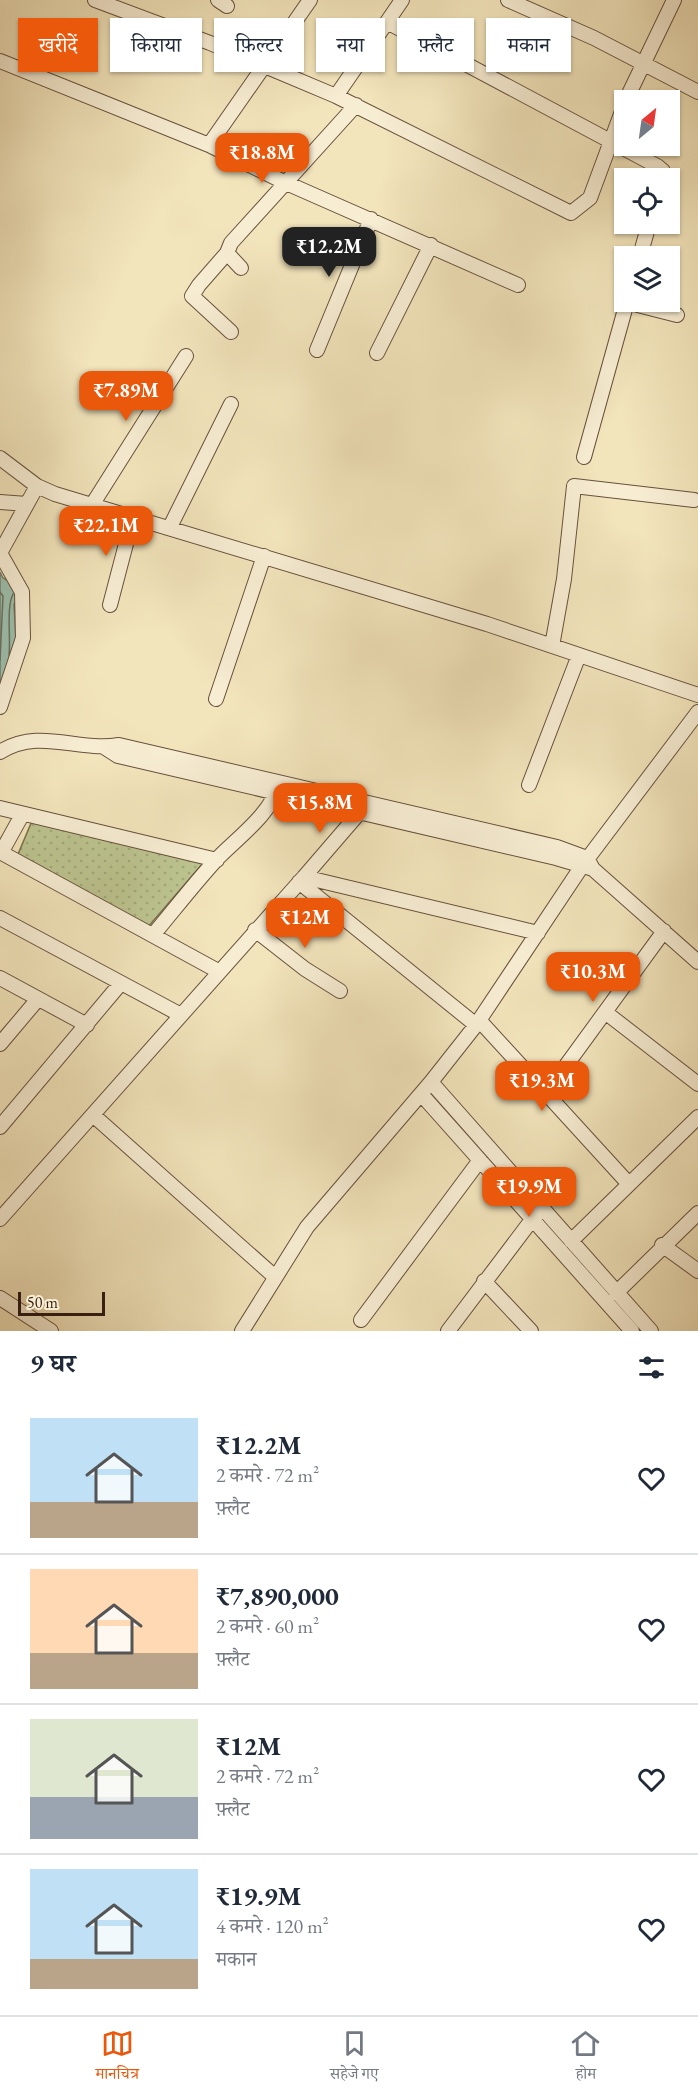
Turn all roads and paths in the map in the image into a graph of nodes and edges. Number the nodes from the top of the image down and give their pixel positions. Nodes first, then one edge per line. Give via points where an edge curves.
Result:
1 (95, 0) edge
2 (310, 0) edge
3 (402, 0) edge
4 (508, 0) edge
5 (674, 0) edge
6 (297, 18) edge
7 (387, 22) junction
8 (214, 45) edge
9 (642, 62) junction
10 (3, 63) edge
11 (257, 72) edge
12 (276, 72) edge
13 (0, 78) edge
14 (630, 90) edge
15 (698, 92) edge
16 (336, 96) junction
17 (356, 105) junction
18 (614, 130) edge
19 (610, 140) junction
20 (209, 145) junction
21 (659, 168) edge
22 (284, 182) junction
23 (371, 219) junction
24 (430, 245) junction
25 (227, 253) junction
26 (241, 268) dead end
27 (518, 285) dead end
28 (623, 312) edge
29 (665, 312) edge
30 (677, 315) dead end
31 (231, 332) dead end
32 (317, 350) dead end
33 (377, 353) dead end
34 (186, 356) dead end
35 (231, 404) dead end
36 (584, 457) dead end
37 (0, 458) edge
38 (37, 486) junction
39 (694, 500) dead end
40 (0, 502) edge
41 (27, 504) junction
42 (92, 506) junction
43 (133, 517) junction
44 (170, 527) junction
45 (0, 553) edge
46 (264, 556) junction
47 (110, 605) dead end
48 (552, 646) junction
49 (579, 655) junction
50 (698, 695) edge
51 (216, 699) dead end
52 (0, 707) edge
53 (698, 712) edge
54 (0, 752) edge
55 (528, 785) dead end
56 (278, 787) junction
57 (361, 806) junction
58 (0, 808) edge
59 (22, 815) junction
60 (1, 853) edge
61 (217, 860) junction
62 (587, 864) junction
63 (301, 879) junction
64 (0, 918) edge
65 (255, 930) junction
66 (664, 931) junction
67 (538, 933) junction
68 (153, 935) junction
69 (698, 962) edge
70 (218, 971) junction
71 (0, 978) edge
72 (121, 983) junction
73 (340, 991) dead end
74 (38, 999) junction
75 (605, 1012) junction
76 (181, 1015) junction
77 (477, 1022) junction
78 (87, 1024) junction
79 (0, 1044) edge
80 (431, 1082) junction
81 (698, 1084) edge
82 (546, 1093) junction
83 (421, 1094) junction
84 (93, 1115) junction
85 (698, 1117) edge
86 (0, 1127) edge
87 (480, 1160) junction
88 (628, 1183) junction
89 (537, 1213) junction
90 (698, 1213) edge
91 (0, 1220) edge
92 (571, 1241) junction
93 (662, 1245) junction
94 (698, 1272) edge
95 (274, 1277) junction
96 (484, 1281) junction
97 (616, 1293) junction
98 (0, 1298) edge
99 (361, 1320) dead end
100 (51, 1331) edge
101 (242, 1331) edge
102 (448, 1331) edge
103 (531, 1331) edge
104 (632, 1331) edge
105 (651, 1331) edge

1 - 8 street
2 - 6 street
3 - 7 street
4 - 9 street
5 - 9 street
7 - 16 street
7 - 19 street
9 - 14 street
9 - 15 street
10 - 13 street
10 - 20 street
11 - 20 street
12 - 16 street
16 - 17 street
17 - 19 street via 571,213 590,198
17 - 22 street
18 - 19 street
19 - 21 street
20 - 22 street
22 - 23 street
22 - 25 street via 231,243
23 - 24 street
23 - 32 street
24 - 27 street
24 - 33 street
25 - 26 street
25 - 31 street via 192,296
28 - 36 street
29 - 30 street
34 - 42 street
35 - 44 street
37 - 38 street
38 - 41 street
38 - 42 street
39 - 48 street via 574,486
40 - 41 street
41 - 45 street
42 - 43 street
43 - 44 street
43 - 47 street
44 - 46 street
45 - 52 street via 22,592 23,638
46 - 48 street
46 - 51 street
48 - 49 street
49 - 50 street
49 - 55 street
53 - 62 street
54 - 56 street via 35,739 104,747 118,756 176,764
56 - 57 street
56 - 61 street via 247,830
57 - 62 street via 505,833
57 - 63 street
58 - 59 street
59 - 60 street
59 - 61 street
60 - 68 street
61 - 68 street
62 - 66 street
62 - 67 street
63 - 65 street
63 - 67 street
63 - 77 street
64 - 72 street
65 - 70 street
65 - 73 street
66 - 69 street
66 - 75 street
67 - 77 street
68 - 70 street
70 - 76 street
71 - 74 street
72 - 76 street
72 - 78 street
74 - 78 street
74 - 79 street
75 - 81 street
75 - 82 street
76 - 84 street
77 - 80 street
77 - 82 street
78 - 86 street
80 - 83 street
80 - 89 street
82 - 88 street
83 - 87 street
83 - 95 street via 327,1201
84 - 91 street
84 - 95 street
85 - 88 street
87 - 89 street
87 - 99 street
88 - 92 street
89 - 92 street
89 - 96 street
89 - 104 street
90 - 93 street
92 - 97 street
93 - 94 street
93 - 97 street
95 - 101 street
96 - 102 street
96 - 103 street
97 - 105 street
98 - 100 street

